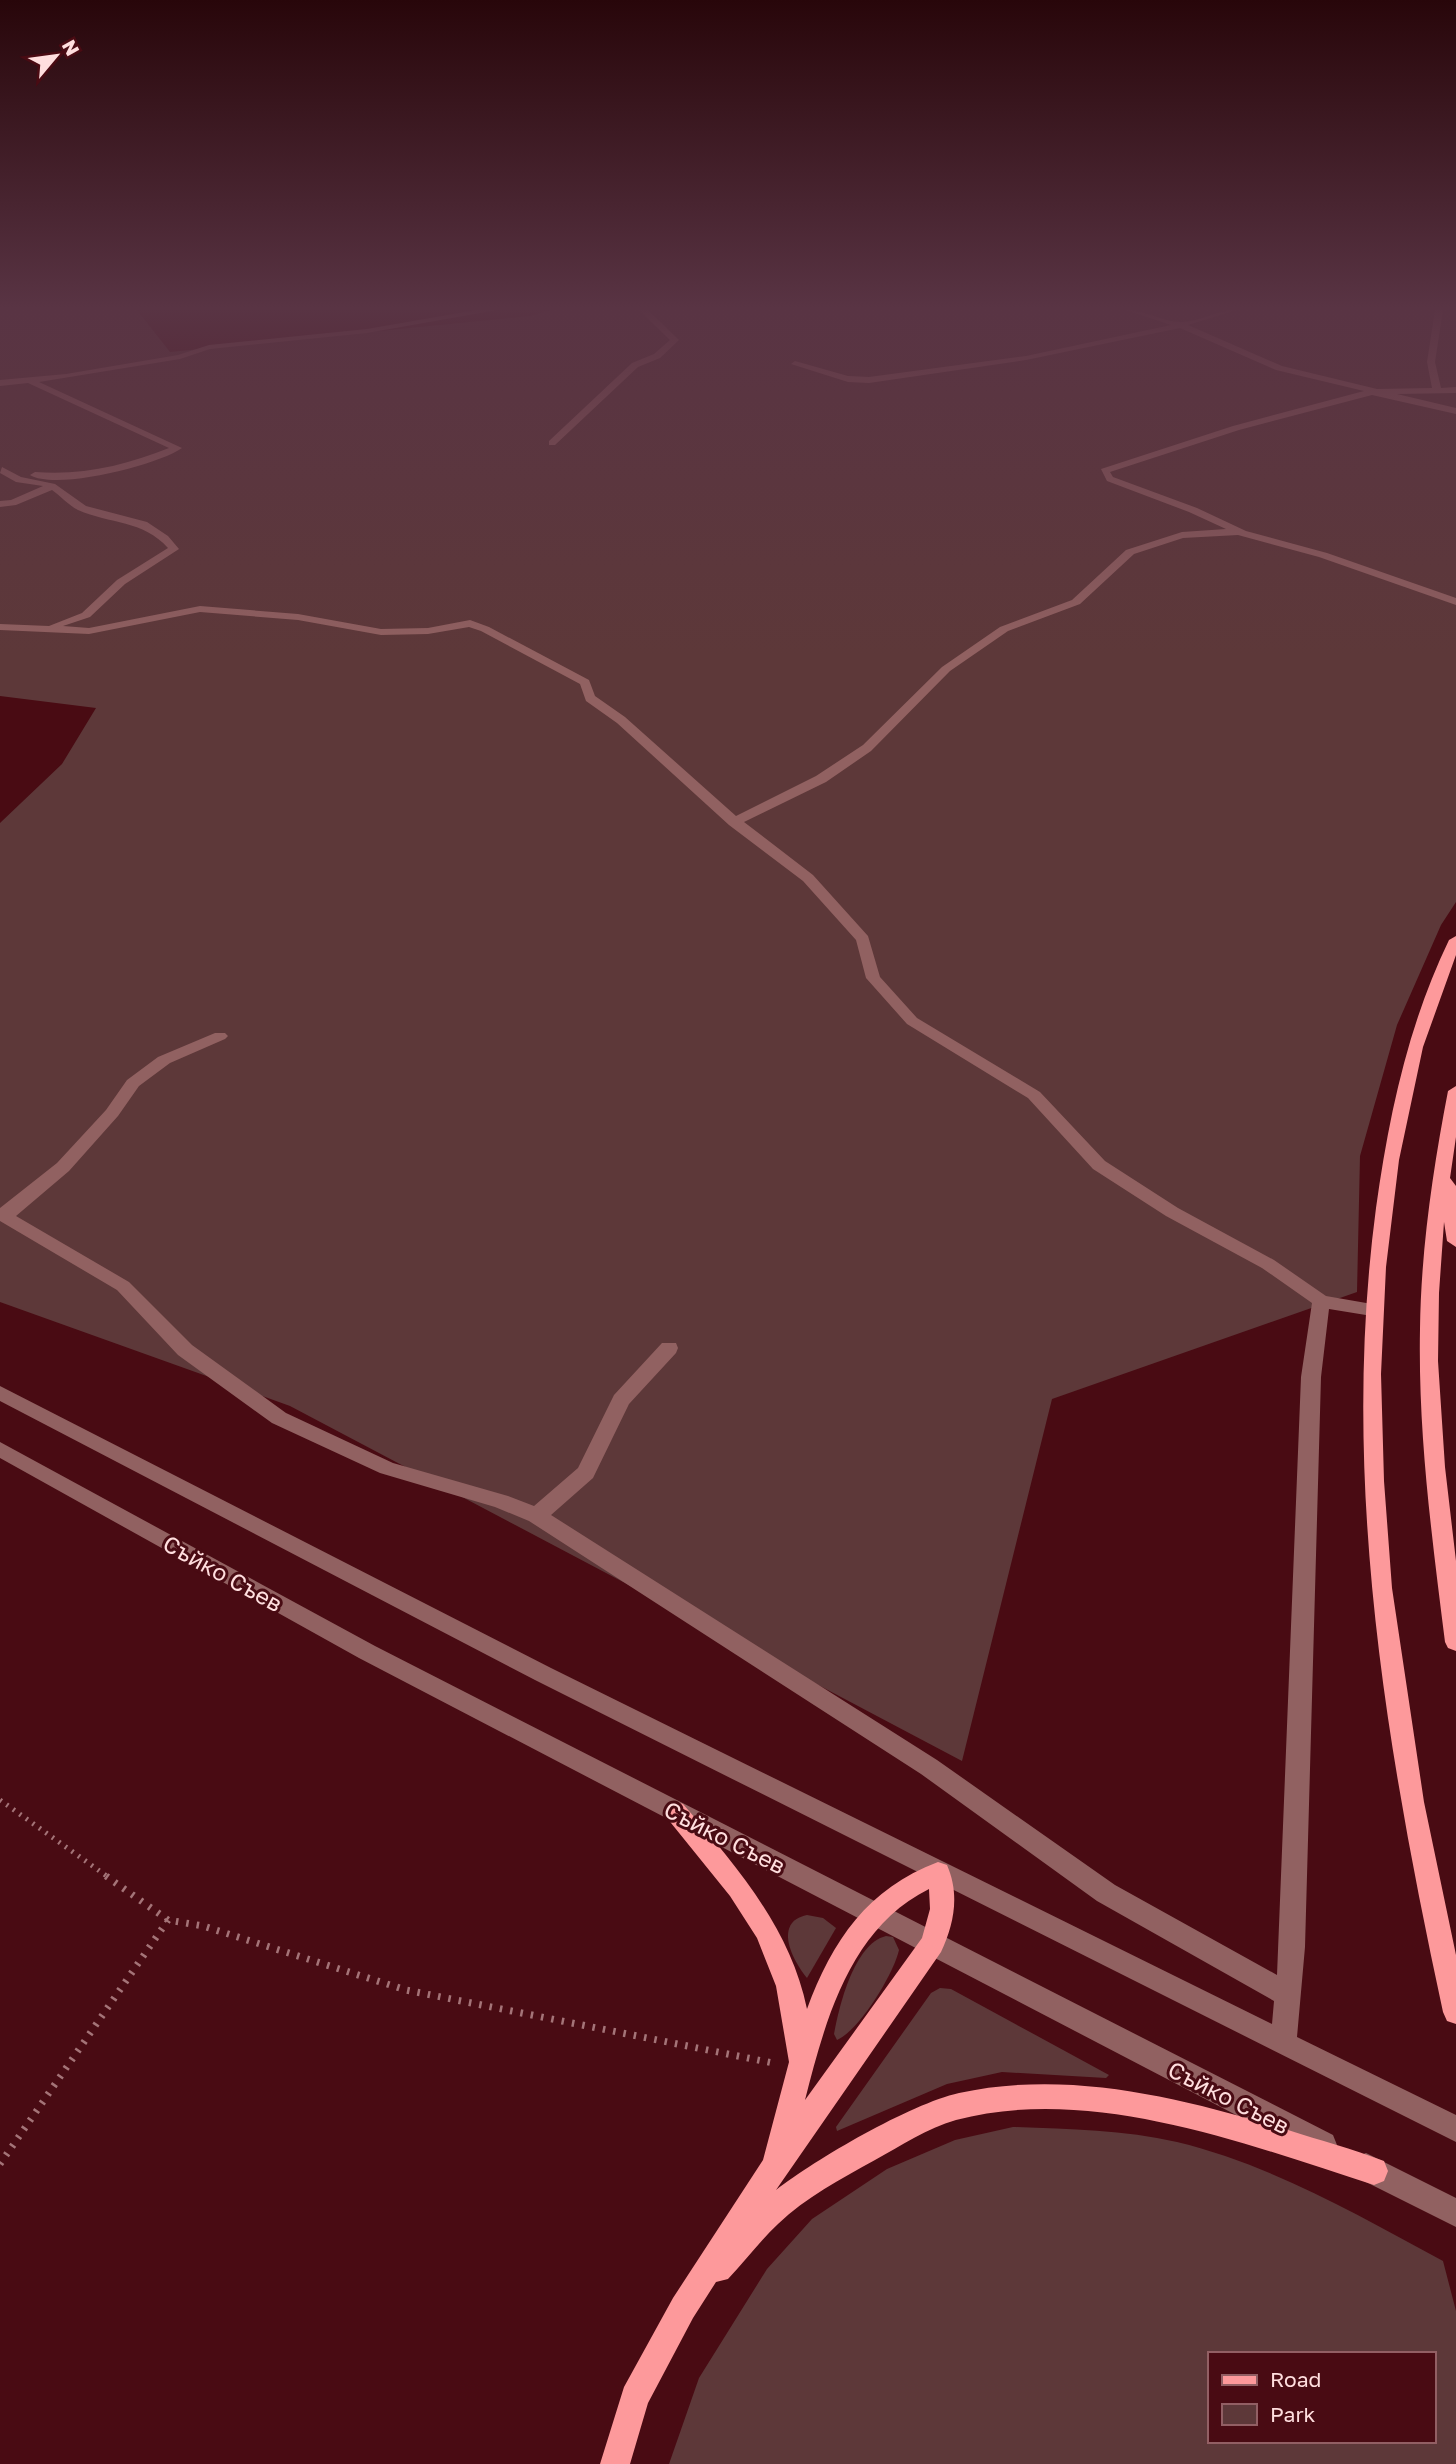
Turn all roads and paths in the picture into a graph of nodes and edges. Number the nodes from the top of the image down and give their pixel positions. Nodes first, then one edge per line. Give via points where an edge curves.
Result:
1 (126, 425) edge
2 (571, 425) edge
3 (1247, 425) edge
4 (552, 443) dead end
5 (1, 470) edge
6 (95, 472) junction
7 (52, 486) junction
8 (0, 504) edge
9 (1242, 533) junction
10 (1456, 602) edge
11 (0, 627) edge
12 (44, 629) junction
13 (734, 822) junction
14 (1456, 940) edge
15 (220, 1036) dead end
16 (1456, 1091) edge
17 (1443, 1159) junction
18 (3, 1214) edge
19 (1456, 1241) edge
20 (1321, 1301) junction
21 (1372, 1310) junction
22 (669, 1348) dead end
23 (0, 1393) edge
24 (0, 1450) edge
25 (536, 1516) junction
26 (1456, 1642) edge
27 (0, 1800) edge
28 (675, 1811) junction
29 (938, 1873) junction
30 (874, 1914) junction
31 (167, 1920) junction
32 (932, 1944) junction
33 (1286, 1994) junction
34 (1456, 2012) edge
35 (1283, 2043) junction
36 (803, 2070) junction
37 (1456, 2129) edge
38 (0, 2164) edge
39 (775, 2165) junction
40 (1374, 2171) junction
41 (1456, 2213) edge
42 (683, 2308) junction
43 (615, 2464) edge

1 - 6 street via 177,448
2 - 4 street
3 - 9 street via 1104,471 1110,478
5 - 6 street via 43,476
5 - 7 street via 10,478
6 - 7 street
7 - 8 street
7 - 12 street via 82,508 128,518 163,533 174,549 121,583 86,615
9 - 10 street via 1323,555
9 - 13 street via 1182,536 1130,552 1076,602 1004,629 946,669 867,748 821,779
11 - 12 street
12 - 13 street via 89,631 200,609 298,617 381,632 428,631 470,623 585,682 590,698 621,720
13 - 20 street via 808,878 863,939 873,978 912,1021 1034,1095 1099,1165 1172,1212 1268,1264
14 - 21 main road via 1417,1040 1400,1108
15 - 18 street via 164,1060 133,1083 63,1167
16 - 17 main road
17 - 19 main road
17 - 26 main road via 1429,1360 1438,1511
18 - 25 street via 123,1286 185,1350 279,1418 387,1468
20 - 21 street
20 - 33 street via 1311,1377 1292,1947
21 - 34 main road via 1373,1504 1409,1796
22 - 25 street via 621,1399 586,1473
23 - 29 street
24 - 28 street, Съйко Съев via 367,1652
25 - 33 street via 929,1767 1106,1893
27 - 31 path
28 - 30 street, Съйко Съев
28 - 36 main road via 727,1873 768,1933 788,1986
29 - 30 main road via 917,1880
29 - 32 main road via 943,1915
29 - 35 street
30 - 32 street, Съйко Съев
30 - 36 main road via 849,1947 823,1997
31 - 36 path via 203,1926 407,1990
31 - 38 path
32 - 39 main road
32 - 40 street, Съйко Съев
33 - 35 street
35 - 37 street
36 - 39 main road
39 - 42 main road
40 - 41 street, Съйко Съев
40 - 42 main road via 1230,2127 1124,2102 1004,2098 956,2107 914,2124 826,2172 778,2207
42 - 43 main road via 635,2398

